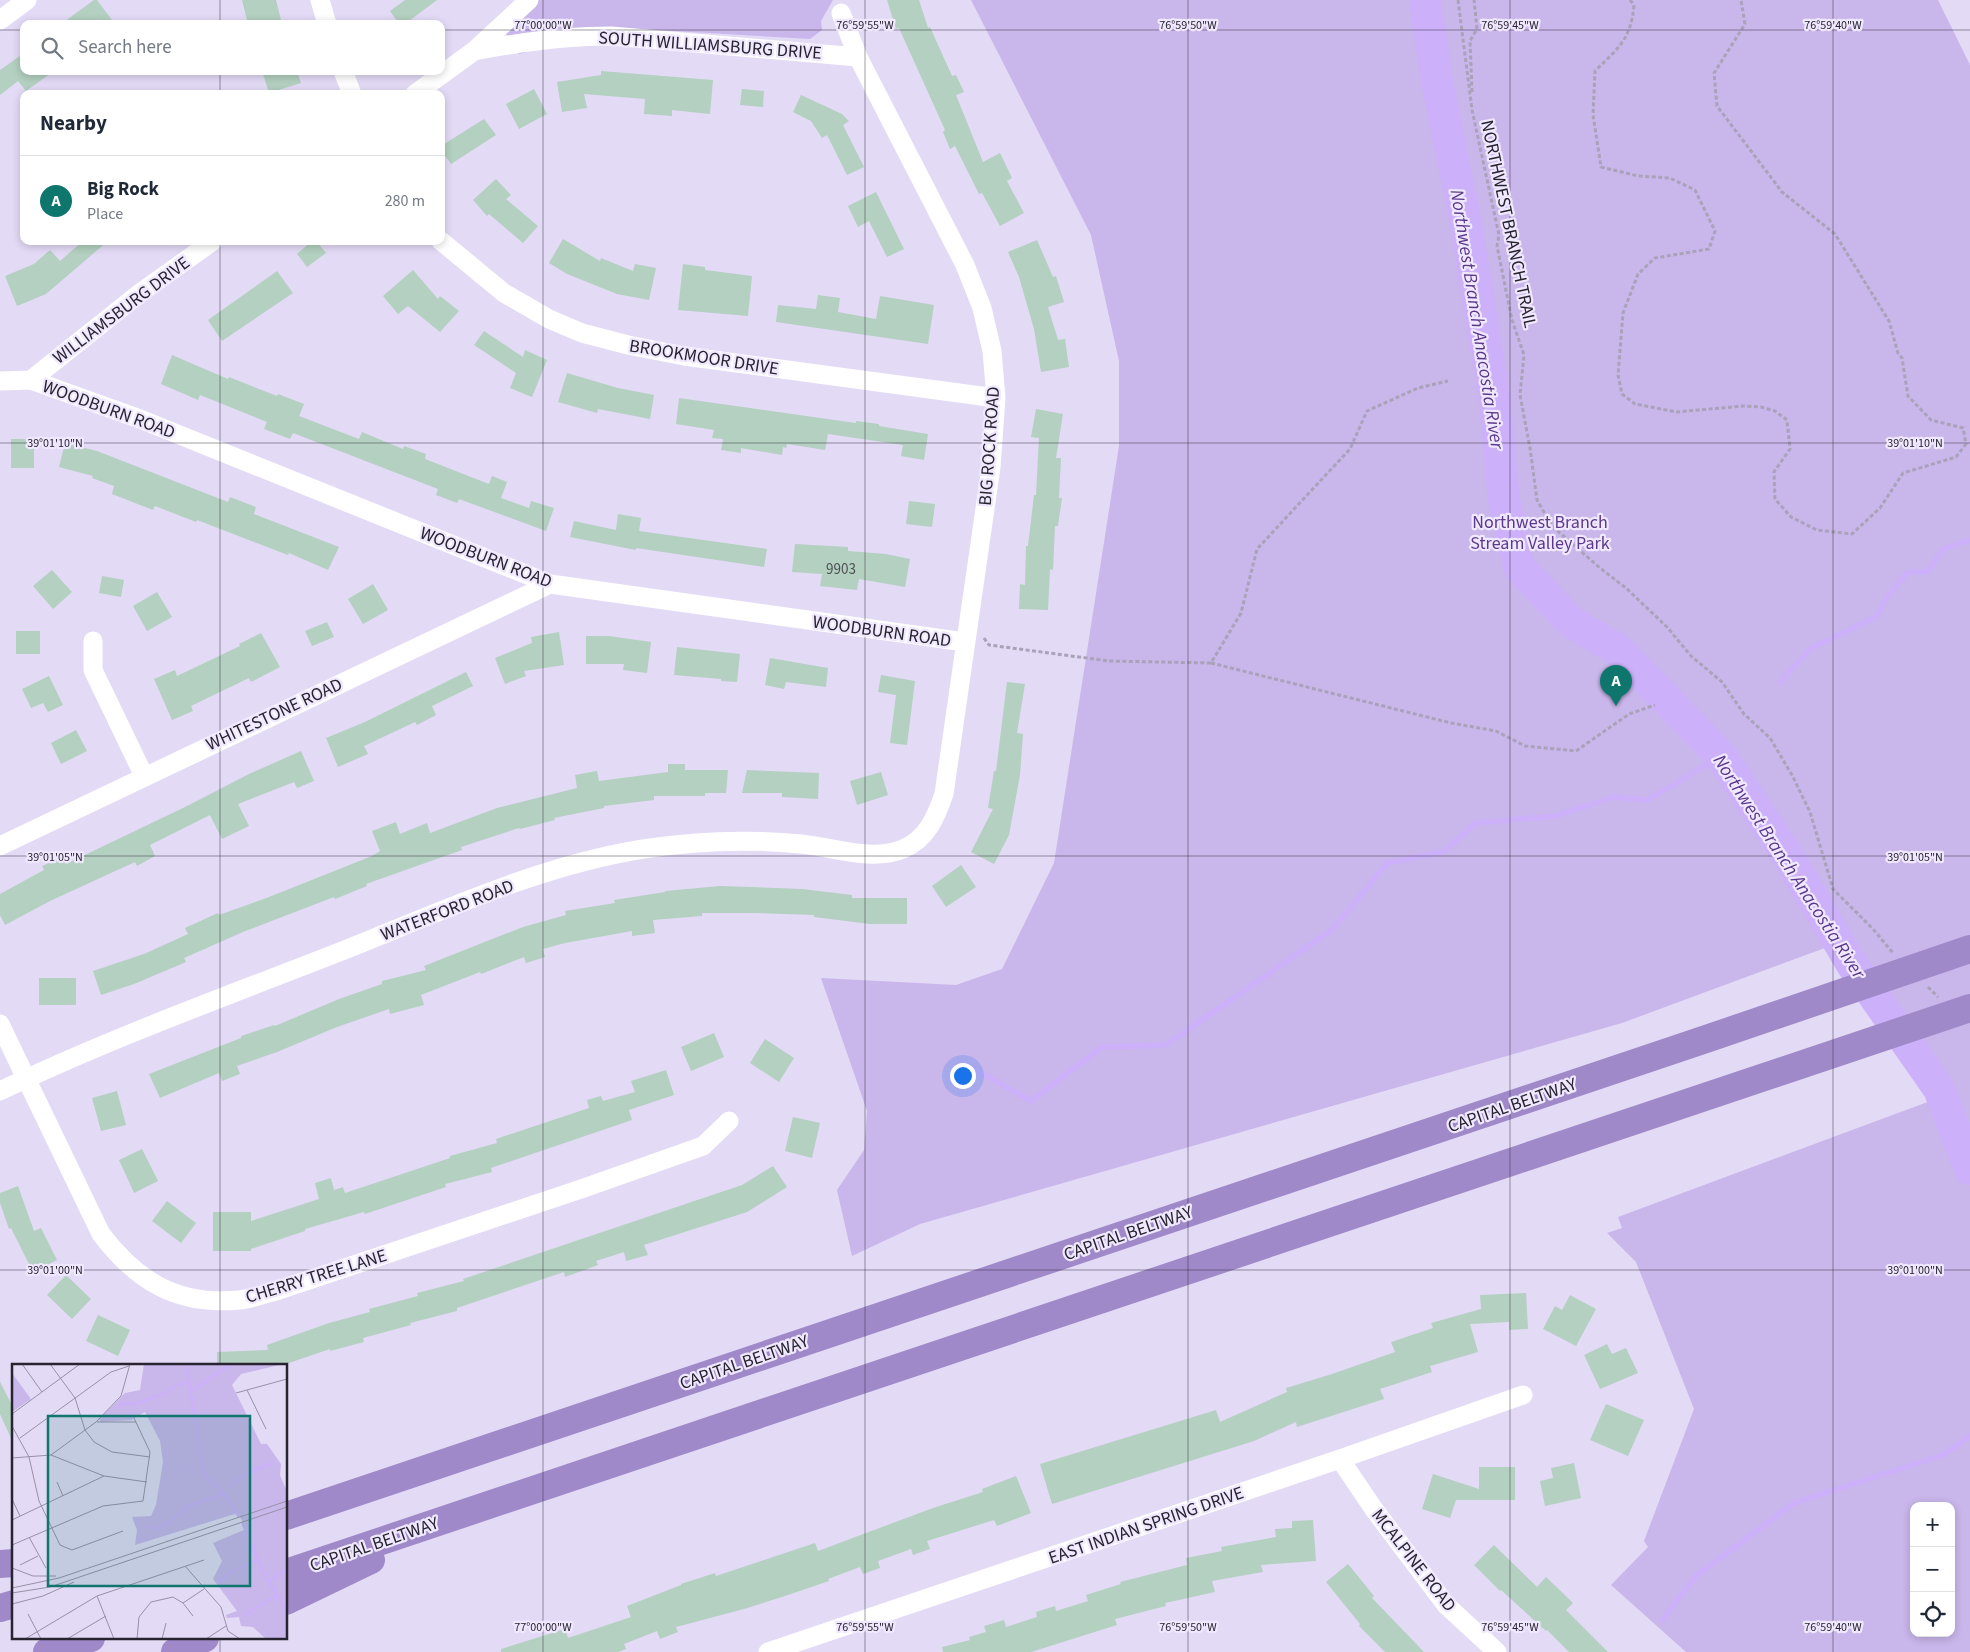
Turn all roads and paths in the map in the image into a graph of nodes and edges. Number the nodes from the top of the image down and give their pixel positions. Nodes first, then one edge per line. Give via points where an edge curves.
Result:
1 (27, 0) edge
2 (320, 0) edge
3 (529, 0) edge
4 (1458, 0) edge
5 (1474, 0) edge
6 (1630, 0) edge
7 (1741, 0) edge
8 (841, 13) dead end
9 (0, 20) edge
10 (326, 20) edge
11 (474, 51) junction
12 (858, 57) junction
13 (445, 72) edge
14 (345, 75) edge
15 (441, 75) edge
16 (350, 90) edge
17 (420, 90) edge
18 (1472, 110) junction
19 (445, 244) edge
20 (208, 245) edge
21 (31, 380) junction
22 (1448, 380) dead end
23 (0, 381) edge
24 (996, 398) junction
25 (550, 584) junction
26 (965, 636) junction
27 (93, 641) dead end
28 (1211, 663) junction
29 (1655, 705) dead end
30 (144, 776) junction
31 (916, 842) joint
32 (0, 846) edge
33 (1970, 949) edge
34 (1896, 957) dead end
35 (1923, 981) dead end
36 (1940, 999) dead end
37 (1970, 1008) edge
38 (0, 1024) edge
39 (26, 1079) junction
40 (0, 1091) edge
41 (729, 1121) dead end
42 (1523, 1395) dead end
43 (1340, 1459) junction
44 (482, 1508) junction
45 (288, 1516) edge
46 (288, 1572) edge
47 (288, 1600) edge
48 (85, 1640) edge
49 (201, 1640) edge
50 (47, 1652) edge
51 (175, 1652) edge
52 (768, 1652) edge
53 (1497, 1652) edge

1 - 9 street
2 - 10 street
3 - 11 street
4 - 18 path, NORTHWEST BRANCH TRAIL
5 - 18 path via 1477,29 1470,41
6 - 7 path via 1634,6 1625,42 1595,71 1594,115 1601,166 1638,176 1670,178 1695,190 1715,231 1709,249 1655,258 1638,274 1624,313 1618,375 1622,394 1635,404 1676,412 1744,406 1775,411 1787,420 1790,449 1774,472 1775,499 1791,517 1817,530 1852,534 1880,508 1903,473 1956,457 1966,444 1963,428 1931,420 1908,396 1902,358 1889,321 1835,234 1782,192 1716,106 1714,73 1745,24
8 - 12 street, BIG ROCK ROAD
11 - 12 street, SOUTH WILLIAMSBURG DRIVE via 572,36 611,36
11 - 13 street
12 - 24 street, BIG ROCK ROAD via 965,265 984,317 992,351
14 - 16 street
15 - 17 street
18 - 34 path, NORTHWEST BRANCH TRAIL via 1499,235 1497,246 1512,320 1524,355 1520,395 1537,500 1552,526 1667,627 1691,656 1722,682 1744,714 1770,738 1810,812 1833,889
19 - 24 street, BROOKMOOR DRIVE via 504,293 549,319 582,333 684,356
20 - 21 street, WILLIAMSBURG DRIVE via 140,293
21 - 23 street
21 - 25 street, WOODBURN ROAD via 149,423
22 - 28 path via 1418,388 1367,411 1350,449 1257,549 1241,613
24 - 26 street, BIG ROCK ROAD via 992,467
25 - 26 street, WOODBURN ROAD
25 - 30 street, WHITESTONE ROAD
26 - 28 path via 979,633 989,644 1109,662
26 - 31 street, BIG ROCK ROAD via 944,794 930,829
27 - 30 street via 93,670
28 - 29 path via 1451,723 1496,731 1525,746 1576,751 1628,714
30 - 32 street, WHITESTONE ROAD
31 - 39 street, WATERFORD ROAD via 889,853 870,854 802,844 728,841 645,849 585,860 448,908 88,1050
33 - 45 highway, CAPITAL BELTWAY
35 - 36 path
37 - 44 highway, CAPITAL BELTWAY
38 - 39 street, CHERRY TREE LANE
39 - 40 street, WATERFORD ROAD
39 - 41 street, CHERRY TREE LANE via 101,1234 117,1255 137,1273 159,1286 210,1301 240,1300 276,1291 584,1188 703,1146
42 - 43 street, EAST INDIAN SPRING DRIVE
43 - 52 street, EAST INDIAN SPRING DRIVE
43 - 53 street, MCALPINE ROAD via 1446,1605
44 - 46 highway, CAPITAL BELTWAY
44 - 47 highway
48 - 50 highway
49 - 51 highway

